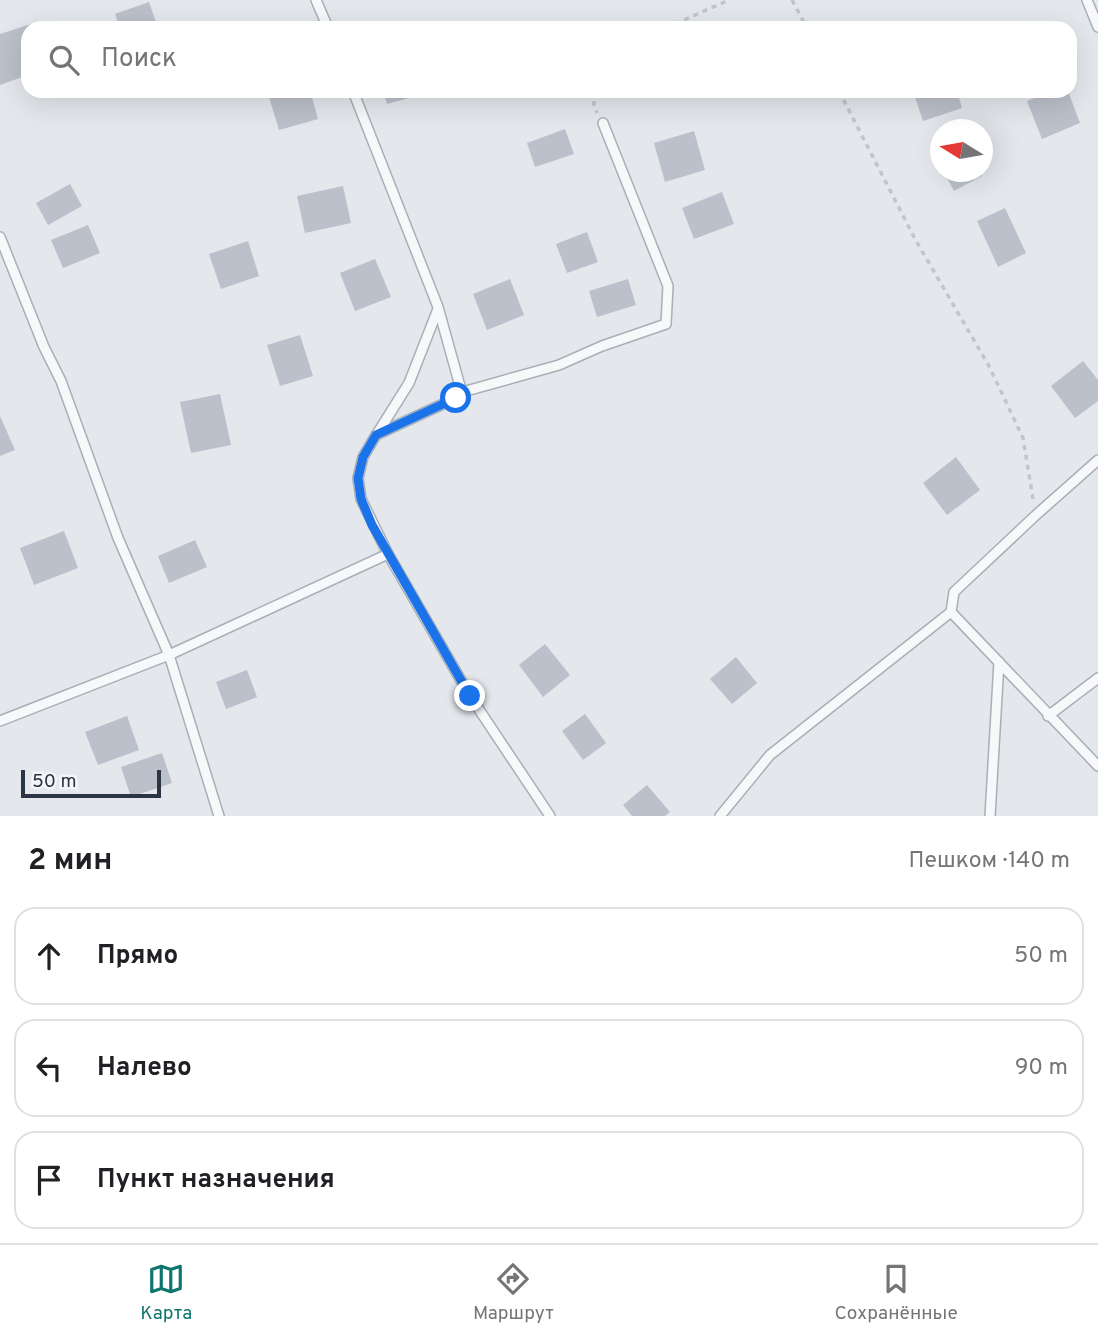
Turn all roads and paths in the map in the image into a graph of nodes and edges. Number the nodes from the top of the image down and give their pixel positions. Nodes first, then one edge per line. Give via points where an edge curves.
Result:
1 (316, 0) edge
2 (729, 0) edge
3 (793, 0) edge
4 (1087, 0) edge
5 (325, 21) edge
6 (682, 21) edge
7 (804, 21) edge
8 (1098, 27) edge
9 (356, 98) edge
10 (594, 98) edge
11 (843, 98) edge
12 (603, 124) joint
13 (0, 237) edge
14 (438, 307) junction
15 (459, 393) junction
16 (376, 435) junction
17 (1098, 460) edge
18 (1035, 515) junction
19 (388, 554) junction
20 (951, 612) junction
21 (169, 655) junction
22 (999, 662) junction
23 (1098, 678) edge
24 (1048, 716) junction
25 (0, 721) edge
26 (1098, 766) edge
27 (219, 816) edge
28 (550, 816) edge
29 (720, 816) edge
30 (990, 816) edge

1 - 5 lane
2 - 6 path
3 - 7 path
4 - 8 lane
9 - 14 lane
10 - 12 path
11 - 18 path via 915,239 989,366 1023,438
12 - 15 lane via 668,286 666,324 559,365
13 - 21 lane
14 - 15 lane
14 - 16 lane via 409,383
15 - 16 lane
16 - 19 lane via 358,478 361,499
17 - 18 lane
18 - 20 lane via 954,592
19 - 21 lane
19 - 28 lane via 470,696
20 - 22 lane
20 - 29 lane via 770,755
21 - 25 lane
21 - 27 lane
22 - 24 lane
22 - 30 lane
23 - 24 lane
24 - 26 lane

